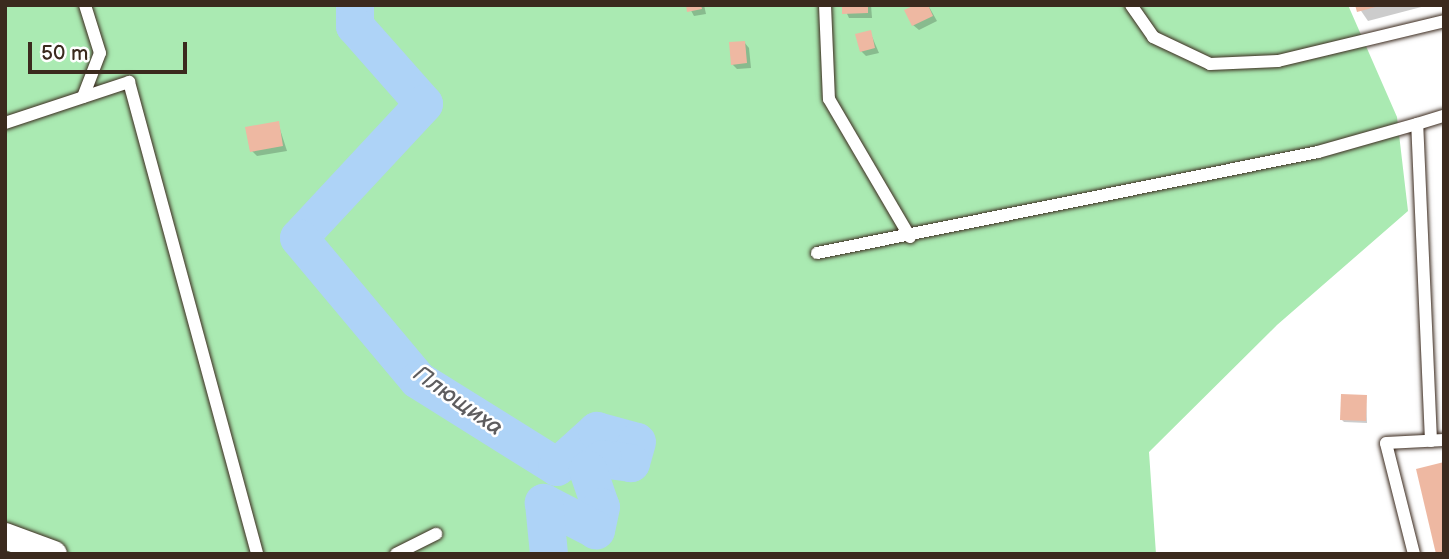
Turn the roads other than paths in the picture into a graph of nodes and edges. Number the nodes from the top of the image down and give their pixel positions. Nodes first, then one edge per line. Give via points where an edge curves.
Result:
1 (85, 5) edge
2 (825, 5) edge
3 (1131, 5) edge
4 (1444, 21) edge
5 (83, 97) junction
6 (1444, 116) edge
7 (5, 123) edge
8 (1417, 124) junction
9 (910, 237) junction
10 (817, 253) dead end
11 (1437, 440) edge
12 (436, 534) dead end
13 (5, 536) edge
14 (54, 554) edge
15 (257, 554) edge
16 (396, 554) edge
17 (1414, 554) edge

1 - 5 lane via 100,53
2 - 9 lane via 829,99
3 - 4 lane via 1153,37 1210,64 1278,61
5 - 7 lane
5 - 15 lane via 129,82
6 - 8 lane
8 - 9 lane via 1318,152 1045,204
8 - 11 lane
9 - 10 lane
11 - 17 lane via 1386,443
12 - 16 lane
13 - 14 street

